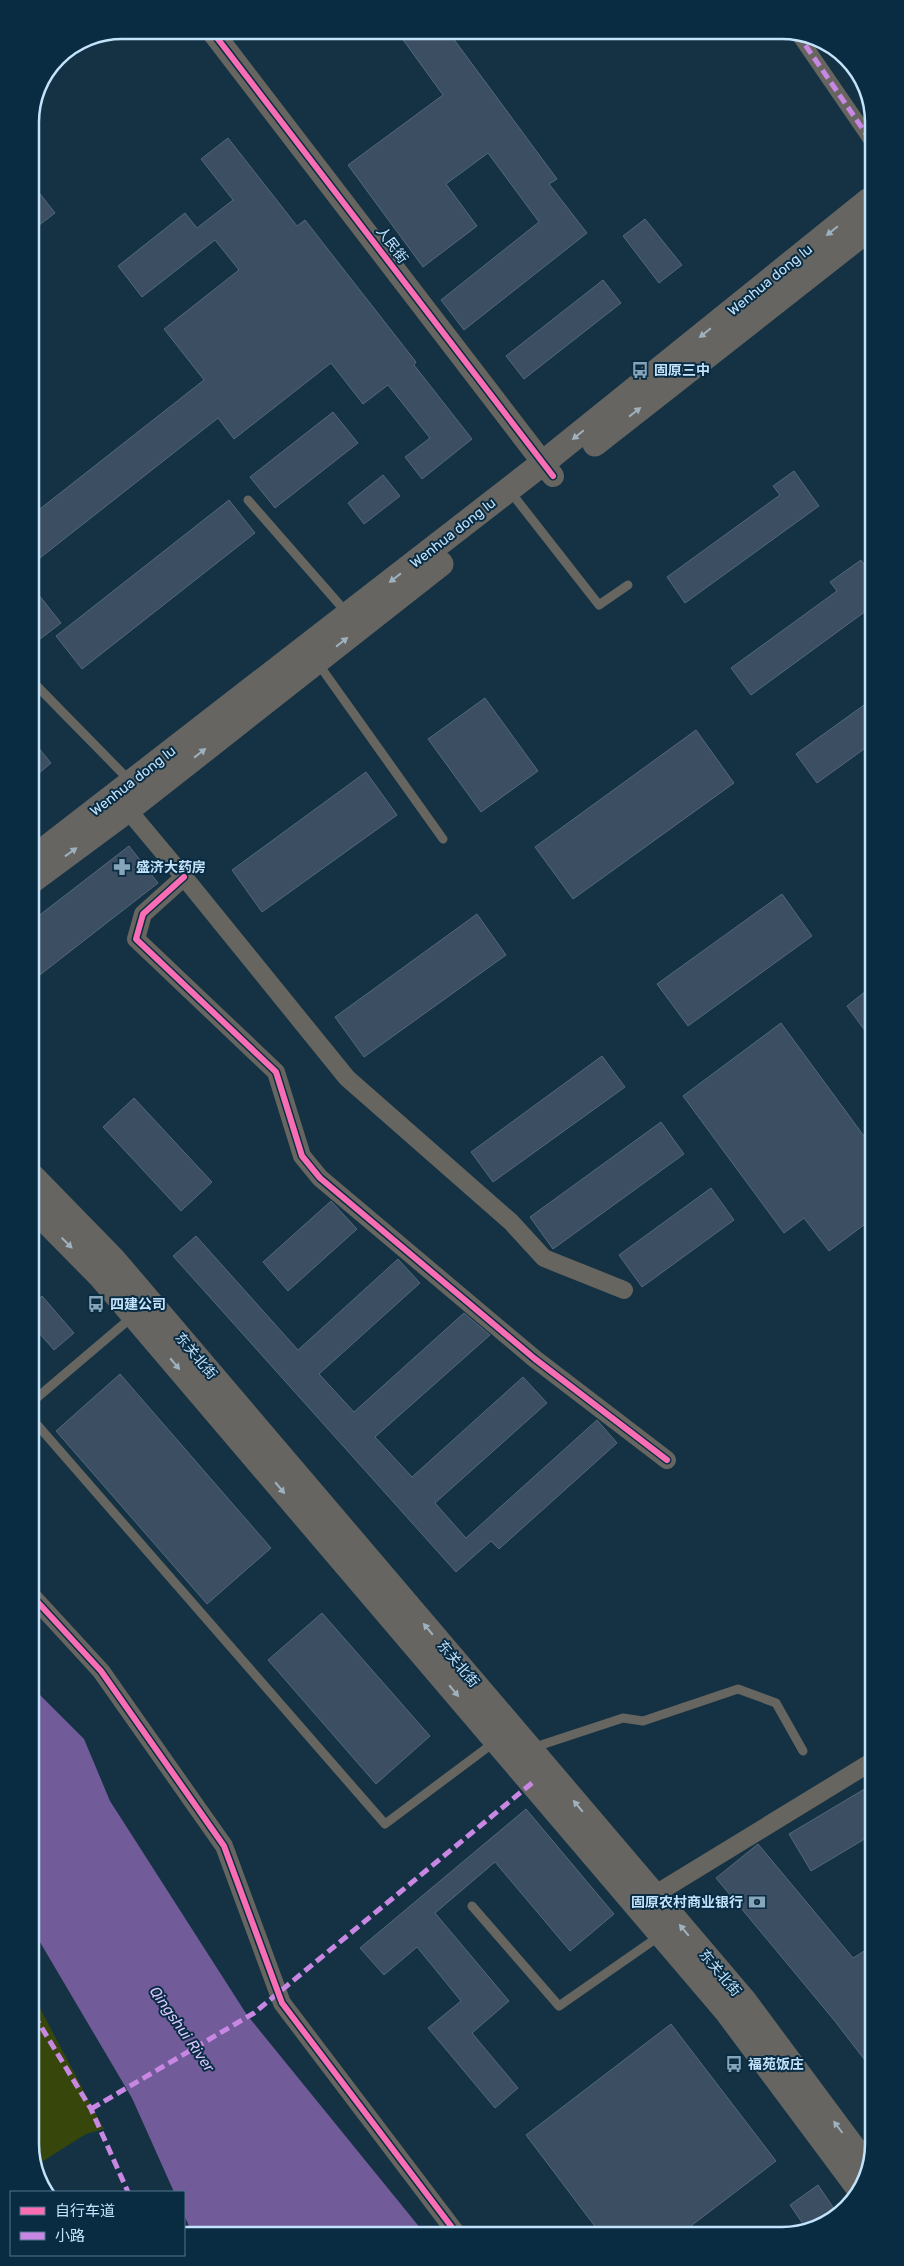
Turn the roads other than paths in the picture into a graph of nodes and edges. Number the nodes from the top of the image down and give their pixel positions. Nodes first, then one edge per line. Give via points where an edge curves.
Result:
1 (218, 39) edge
2 (801, 41) edge
3 (865, 132) edge
4 (865, 204) edge
5 (865, 232) edge
6 (548, 470) junction
7 (515, 496) junction
8 (248, 500) dead end
9 (628, 585) dead end
10 (348, 614) junction
11 (317, 662) junction
12 (39, 688) edge
13 (131, 782) junction
14 (128, 810) junction
15 (443, 838) dead end
16 (39, 854) edge
17 (39, 876) edge
18 (184, 877) junction
19 (39, 1184) edge
20 (39, 1214) edge
21 (624, 1290) dead end
22 (133, 1316) junction
23 (39, 1396) edge
24 (39, 1427) edge
25 (667, 1460) dead end
26 (39, 1603) edge
27 (496, 1741) junction
28 (530, 1748) junction
29 (804, 1751) dead end
30 (865, 1766) edge
31 (654, 1895) junction
32 (472, 1906) dead end
33 (661, 1935) junction
34 (864, 2160) edge
35 (855, 2184) edge
36 (452, 2227) edge

1 - 6 street, 人民街
2 - 3 street
4 -> 6 main road, Wenhua dong lu
6 -> 5 main road, Wenhua dong lu
6 - 7 main road, Wenhua dong lu
7 - 9 lane via 599,605
7 -> 10 main road, Wenhua dong lu
11 -> 7 main road, Wenhua dong lu
8 - 10 lane
10 - 13 main road, Wenhua dong lu
14 -> 11 main road, Wenhua dong lu
11 - 15 lane
12 - 13 lane
13 - 16 main road, Wenhua dong lu
17 -> 14 main road, Wenhua dong lu
14 - 18 street
18 - 21 street via 347,1078 511,1222 544,1258
18 - 25 street via 143,914 136,939 276,1072 302,1156 320,1178 535,1358
28 -> 19 main road, 东关北街 via 114,1260
20 -> 22 main road, 东关北街 via 100,1276
22 - 23 lane
22 -> 27 main road, 东关北街
24 - 27 lane via 385,1824
26 - 36 street via 101,1671 224,1846 282,2003
27 - 33 main road, 东关北街
28 - 29 lane via 623,1718 643,1721 738,1689 776,1703
31 -> 28 main road, 东关北街
30 - 31 street
34 -> 31 main road, 东关北街 via 743,1999
32 - 33 lane via 559,2006
33 - 35 main road, 东关北街 via 727,2012

